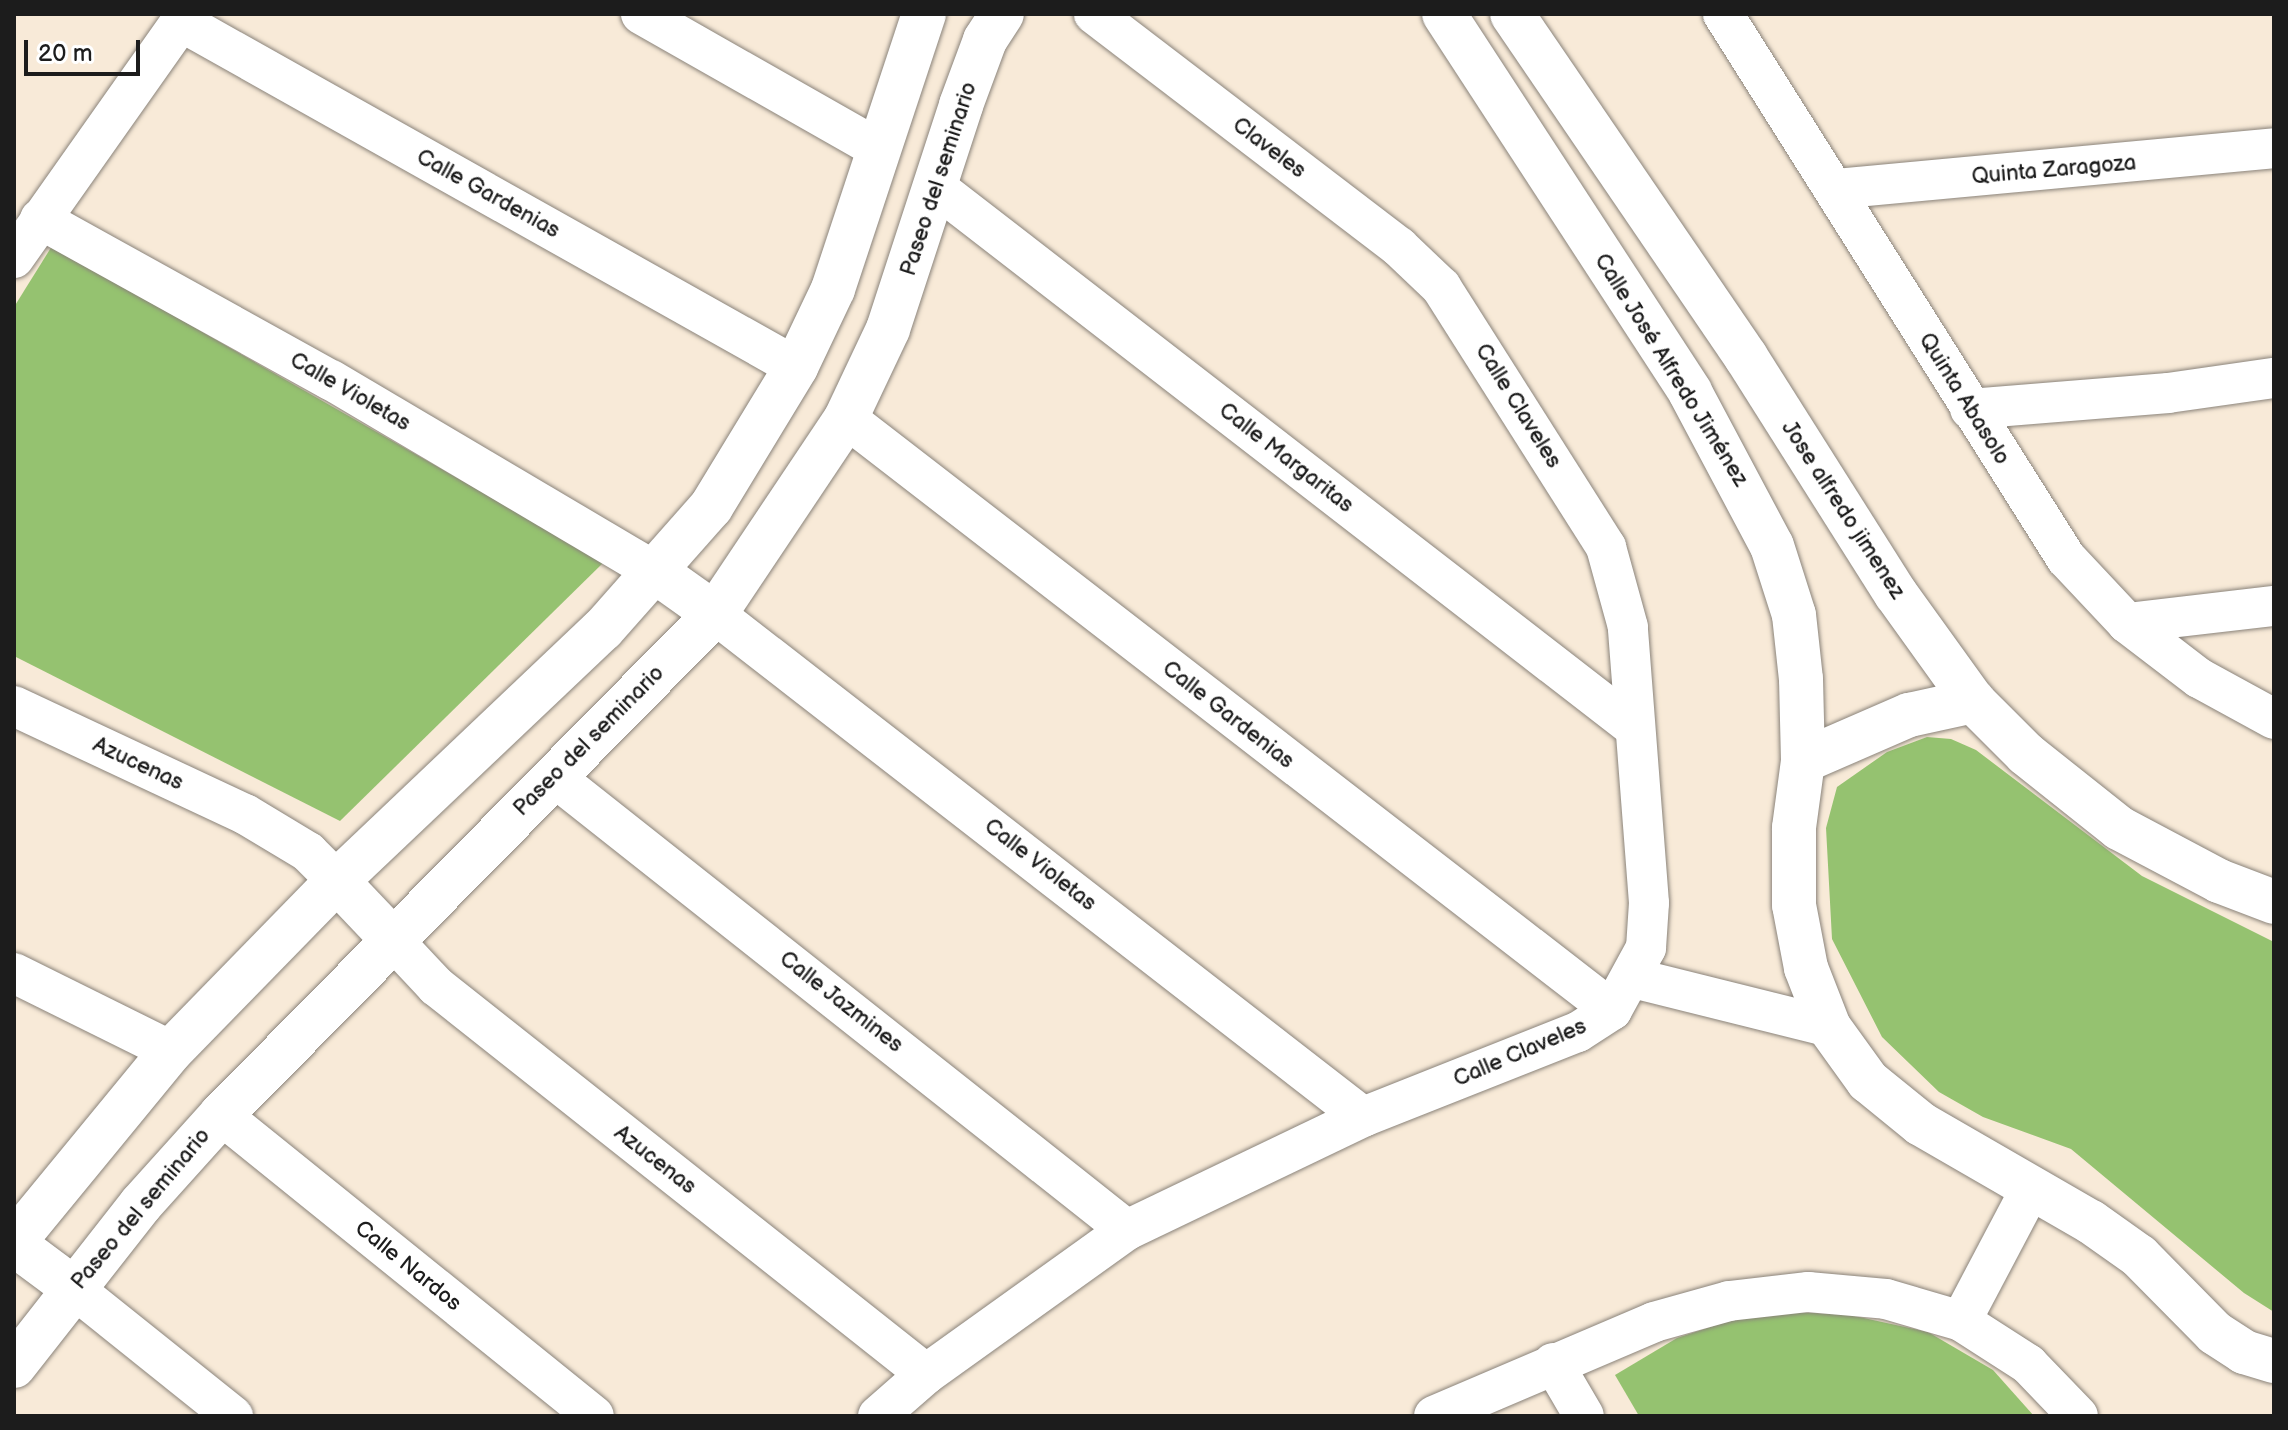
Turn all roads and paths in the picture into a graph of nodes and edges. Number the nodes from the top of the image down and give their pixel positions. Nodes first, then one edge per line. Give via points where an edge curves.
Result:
1 (641, 14) edge
2 (924, 14) edge
3 (1002, 14) edge
4 (1094, 14) edge
5 (1444, 14) edge
6 (1512, 14) edge
7 (1723, 14) edge
8 (183, 18) edge
9 (2274, 148) edge
10 (880, 150) junction
11 (937, 188) junction
12 (1835, 189) junction
13 (40, 219) junction
14 (14, 258) edge
15 (1441, 287) joint
16 (1746, 357) junction
17 (796, 367) junction
18 (2274, 378) edge
19 (1690, 392) junction
20 (1970, 409) junction
21 (846, 418) junction
22 (656, 572) junction
23 (2274, 606) edge
24 (715, 614) junction
25 (2127, 623) junction
26 (1973, 701) junction
27 (14, 706) edge
28 (2274, 719) edge
29 (1635, 728) junction
30 (1803, 761) junction
31 (553, 776) junction
32 (337, 881) junction
33 (2274, 902) edge
34 (391, 938) junction
35 (14, 973) edge
36 (1622, 994) junction
37 (1829, 1027) junction
38 (171, 1051) junction
39 (221, 1115) junction
40 (1363, 1117) junction
41 (2031, 1188) junction
42 (1127, 1230) junction
43 (14, 1243) edge
44 (73, 1288) junction
45 (1961, 1321) junction
46 (2274, 1361) edge
47 (1553, 1363) junction
48 (14, 1366) edge
49 (926, 1374) junction
50 (233, 1416) edge
51 (594, 1416) edge
52 (878, 1416) edge
53 (1434, 1416) edge
54 (1584, 1416) edge
55 (2078, 1416) edge

1 - 10 street
2 - 10 street
3 - 11 street, Paseo del seminario via 985,40
4 - 15 street, Claveles via 1399,247
5 - 19 street, Calle José Alfredo Jiménez
6 - 16 street, Jose alfredo jimenez
7 - 12 street, Quinta Abasolo
8 - 13 street
8 - 17 street, Calle Gardenias
9 - 12 street, Quinta Zaragoza
10 - 11 street
10 - 17 street via 833,289
11 - 21 street, Paseo del seminario via 888,329
11 - 29 street, Calle Margaritas
12 - 20 street, Quinta Abasolo
13 - 14 street
13 - 22 street, Calle Violetas via 331,380
15 - 29 street, Calle Claveles via 1606,547 1628,627
16 - 19 street
16 - 26 street, Jose alfredo jimenez via 1896,594
17 - 22 street via 711,507
18 - 20 street via 2168,393
19 - 30 street, Calle José Alfredo Jiménez via 1772,546 1790,601 1801,679
20 - 25 street, Quinta Abasolo via 2066,558
21 - 24 street, Paseo del seminario
21 - 36 street, Calle Gardenias
22 - 24 street
22 - 32 street
23 - 25 street
24 - 31 street, Paseo del seminario
24 - 40 street, Calle Violetas
25 - 28 street, Quinta Abasolo via 2199,678
26 - 30 street via 1909,715
26 - 33 street, Jose alfredo jimenez via 2026,754 2119,828 2219,881
27 - 32 street, Azucenas via 245,814 308,852
29 - 36 street, Calle Claveles via 1649,903 1646,948
30 - 37 street, Calle José Alfredo Jiménez via 1794,828 1794,905 1806,968
31 - 34 street, Paseo del seminario
31 - 42 street, Calle Jazmines
32 - 34 street
32 - 38 street
34 - 39 street, Paseo del seminario
34 - 49 street, Azucenas via 436,986
35 - 38 street
36 - 37 street
36 - 40 street, Calle Claveles via 1578,1032
37 - 41 street, Calle José Alfredo Jiménez via 1868,1081 1921,1124
38 - 43 street
39 - 44 street, Paseo del seminario
39 - 51 street, Calle Nardos
40 - 42 street, Calle Claveles
41 - 45 street
41 - 46 street, Calle José Alfredo Jiménez via 2139,1256 2215,1333 2244,1352
42 - 49 street, Calle Claveles
43 - 44 street
44 - 48 street, Paseo del seminario
44 - 50 street
45 - 47 street via 1886,1299 1808,1292 1714,1305 1654,1322
45 - 55 street via 2028,1364
47 - 53 street
47 - 54 street
49 - 52 street, Calle Claveles

